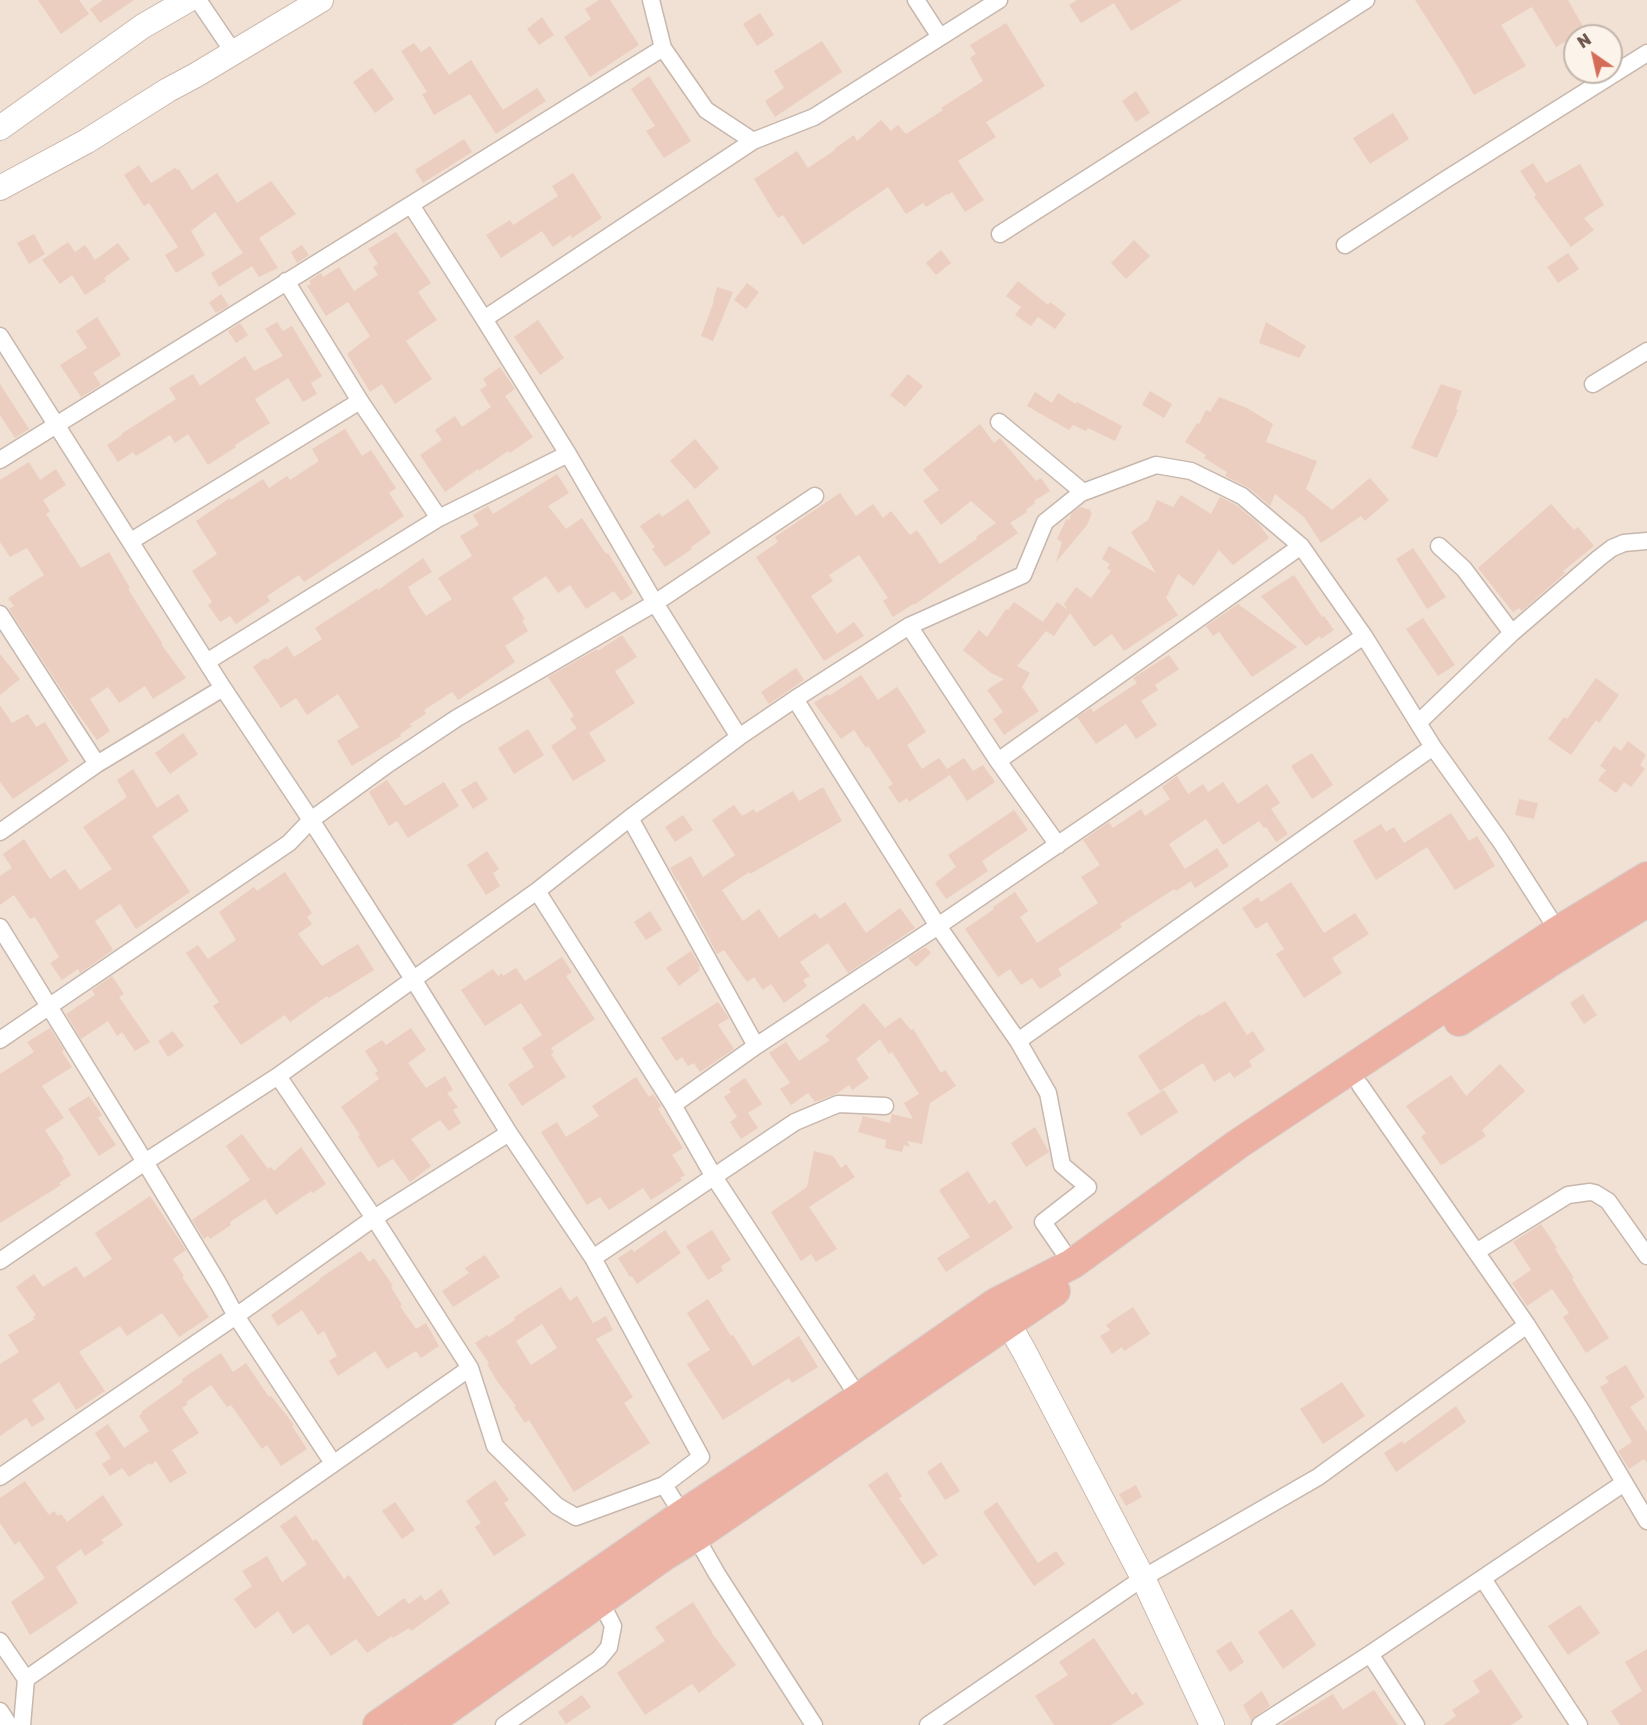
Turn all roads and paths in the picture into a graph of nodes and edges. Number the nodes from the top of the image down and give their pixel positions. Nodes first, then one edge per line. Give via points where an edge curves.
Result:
1 (189, 0) edge
2 (198, 0) edge
3 (321, 0) edge
4 (651, 0) edge
5 (916, 0) edge
6 (999, 0) edge
7 (1366, 0) edge
8 (939, 37) junction
9 (663, 48) junction
10 (234, 53) junction
11 (1647, 53) edge
12 (0, 128) edge
13 (753, 141) junction
14 (0, 188) edge
15 (411, 205) junction
16 (1000, 234) dead end
17 (1345, 245) dead end
18 (286, 281) junction
19 (484, 319) junction
20 (0, 336) edge
21 (1647, 351) edge
22 (1593, 384) dead end
23 (360, 401) junction
24 (999, 422) dead end
25 (55, 425) junction
26 (568, 454) junction
27 (0, 460) edge
28 (1083, 492) junction
29 (815, 496) dead end
30 (439, 518) junction
31 (131, 541) junction
32 (1647, 541) edge
33 (1301, 546) junction
34 (1439, 546) dead end
35 (655, 603) junction
36 (0, 614) edge
37 (909, 626) junction
38 (1512, 633) junction
39 (1364, 636) junction
40 (208, 661) junction
41 (224, 688) junction
42 (795, 699) junction
43 (1418, 723) junction
44 (739, 737) junction
45 (1433, 747) junction
46 (998, 761) junction
47 (96, 764) junction
48 (630, 818) junction
49 (311, 820) junction
50 (0, 832) edge
51 (1058, 844) junction
52 (1647, 877) edge
53 (537, 891) junction
54 (1647, 902) edge
55 (938, 926) junction
56 (0, 927) edge
57 (1558, 931) junction
58 (413, 979) junction
59 (49, 1006) junction
60 (0, 1040) edge
61 (1018, 1041) junction
62 (756, 1046) junction
63 (278, 1076) junction
64 (1360, 1085) junction
65 (672, 1105) junction
66 (885, 1106) dead end
67 (509, 1133) junction
68 (145, 1162) junction
69 (714, 1177) junction
70 (374, 1218) junction
71 (1476, 1251) junction
72 (1647, 1256) edge
73 (593, 1258) junction
74 (0, 1262) edge
75 (1072, 1264) junction
76 (1002, 1313) junction
77 (236, 1317) junction
78 (1527, 1325) junction
79 (470, 1368) junction
80 (859, 1398) junction
81 (333, 1463) junction
82 (0, 1477) edge
83 (1624, 1483) junction
84 (664, 1485) junction
85 (1647, 1521) edge
86 (689, 1526) junction
87 (1143, 1578) junction
88 (1484, 1579) junction
89 (600, 1600) junction
90 (0, 1641) edge
91 (1371, 1654) junction
92 (26, 1679) junction
93 (0, 1711) edge
94 (434, 1722) edge
95 (9, 1725) edge
96 (22, 1725) edge
97 (378, 1725) edge
98 (504, 1725) edge
99 (814, 1725) edge
100 (928, 1725) edge
101 (1212, 1725) edge
102 (1260, 1725) edge
103 (1416, 1725) edge
104 (1579, 1725) edge

1 - 12 street via 143,26
2 - 10 street
3 - 10 street
4 - 9 street
5 - 8 street
6 - 8 street
7 - 16 street
8 - 13 street via 814,117
9 - 13 street via 706,110
9 - 15 street
10 - 14 street
11 - 17 street
13 - 19 street
15 - 18 street
15 - 19 street
18 - 23 street
18 - 25 street
19 - 26 street
20 - 25 street
21 - 22 street
23 - 30 street
23 - 31 street
24 - 28 street
25 - 27 street
25 - 31 street
26 - 30 street
26 - 35 street
28 - 33 street via 1156,465 1191,471 1242,496
28 - 37 street via 1045,522 1023,575
29 - 35 street
30 - 40 street
31 - 40 street
32 - 38 street via 1612,548
33 - 39 street
33 - 46 street
34 - 38 street via 1464,569
35 - 44 street
35 - 49 street via 457,718
36 - 47 street
37 - 42 street
37 - 46 street
38 - 43 street
39 - 43 street
39 - 51 street
40 - 41 street
41 - 47 street
41 - 49 street
42 - 44 street
42 - 55 street
43 - 45 street
44 - 48 street
45 - 57 street
45 - 61 street
46 - 51 street
47 - 50 street
48 - 53 street
48 - 62 street
49 - 58 street
49 - 59 street via 289,843
51 - 55 street
52 - 57 highway
53 - 58 street
53 - 65 street
54 - 64 highway
55 - 61 street
55 - 62 street
56 - 59 street
57 - 75 highway via 1238,1144
58 - 63 street
58 - 67 street
59 - 60 street
59 - 68 street
61 - 75 street via 1048,1093 1062,1165 1088,1187 1043,1222
62 - 65 street
63 - 68 street
63 - 70 street
64 - 71 street
64 - 76 highway
65 - 69 street
66 - 69 street via 838,1104 795,1122
67 - 70 street
67 - 73 street
68 - 74 street
68 - 77 street
69 - 73 street
69 - 80 street
70 - 77 street
70 - 79 street
71 - 72 street via 1568,1195 1590,1192 1608,1201
71 - 78 street
73 - 84 street via 701,1456
75 - 76 highway
76 - 80 highway
76 - 86 highway
76 - 87 street
77 - 81 street
77 - 82 street
78 - 83 street
78 - 87 street via 1318,1477
79 - 81 street
79 - 84 street via 495,1446 557,1506 576,1517
80 - 86 highway
81 - 92 street
83 - 85 street
83 - 88 street
84 - 86 street
86 - 89 highway
86 - 97 highway
86 - 99 street
87 - 100 street
87 - 101 street
88 - 91 street
88 - 104 street
89 - 94 highway
89 - 98 street via 613,1626 609,1647 599,1659
90 - 92 street
91 - 102 street
91 - 103 street
92 - 96 street
93 - 95 street

